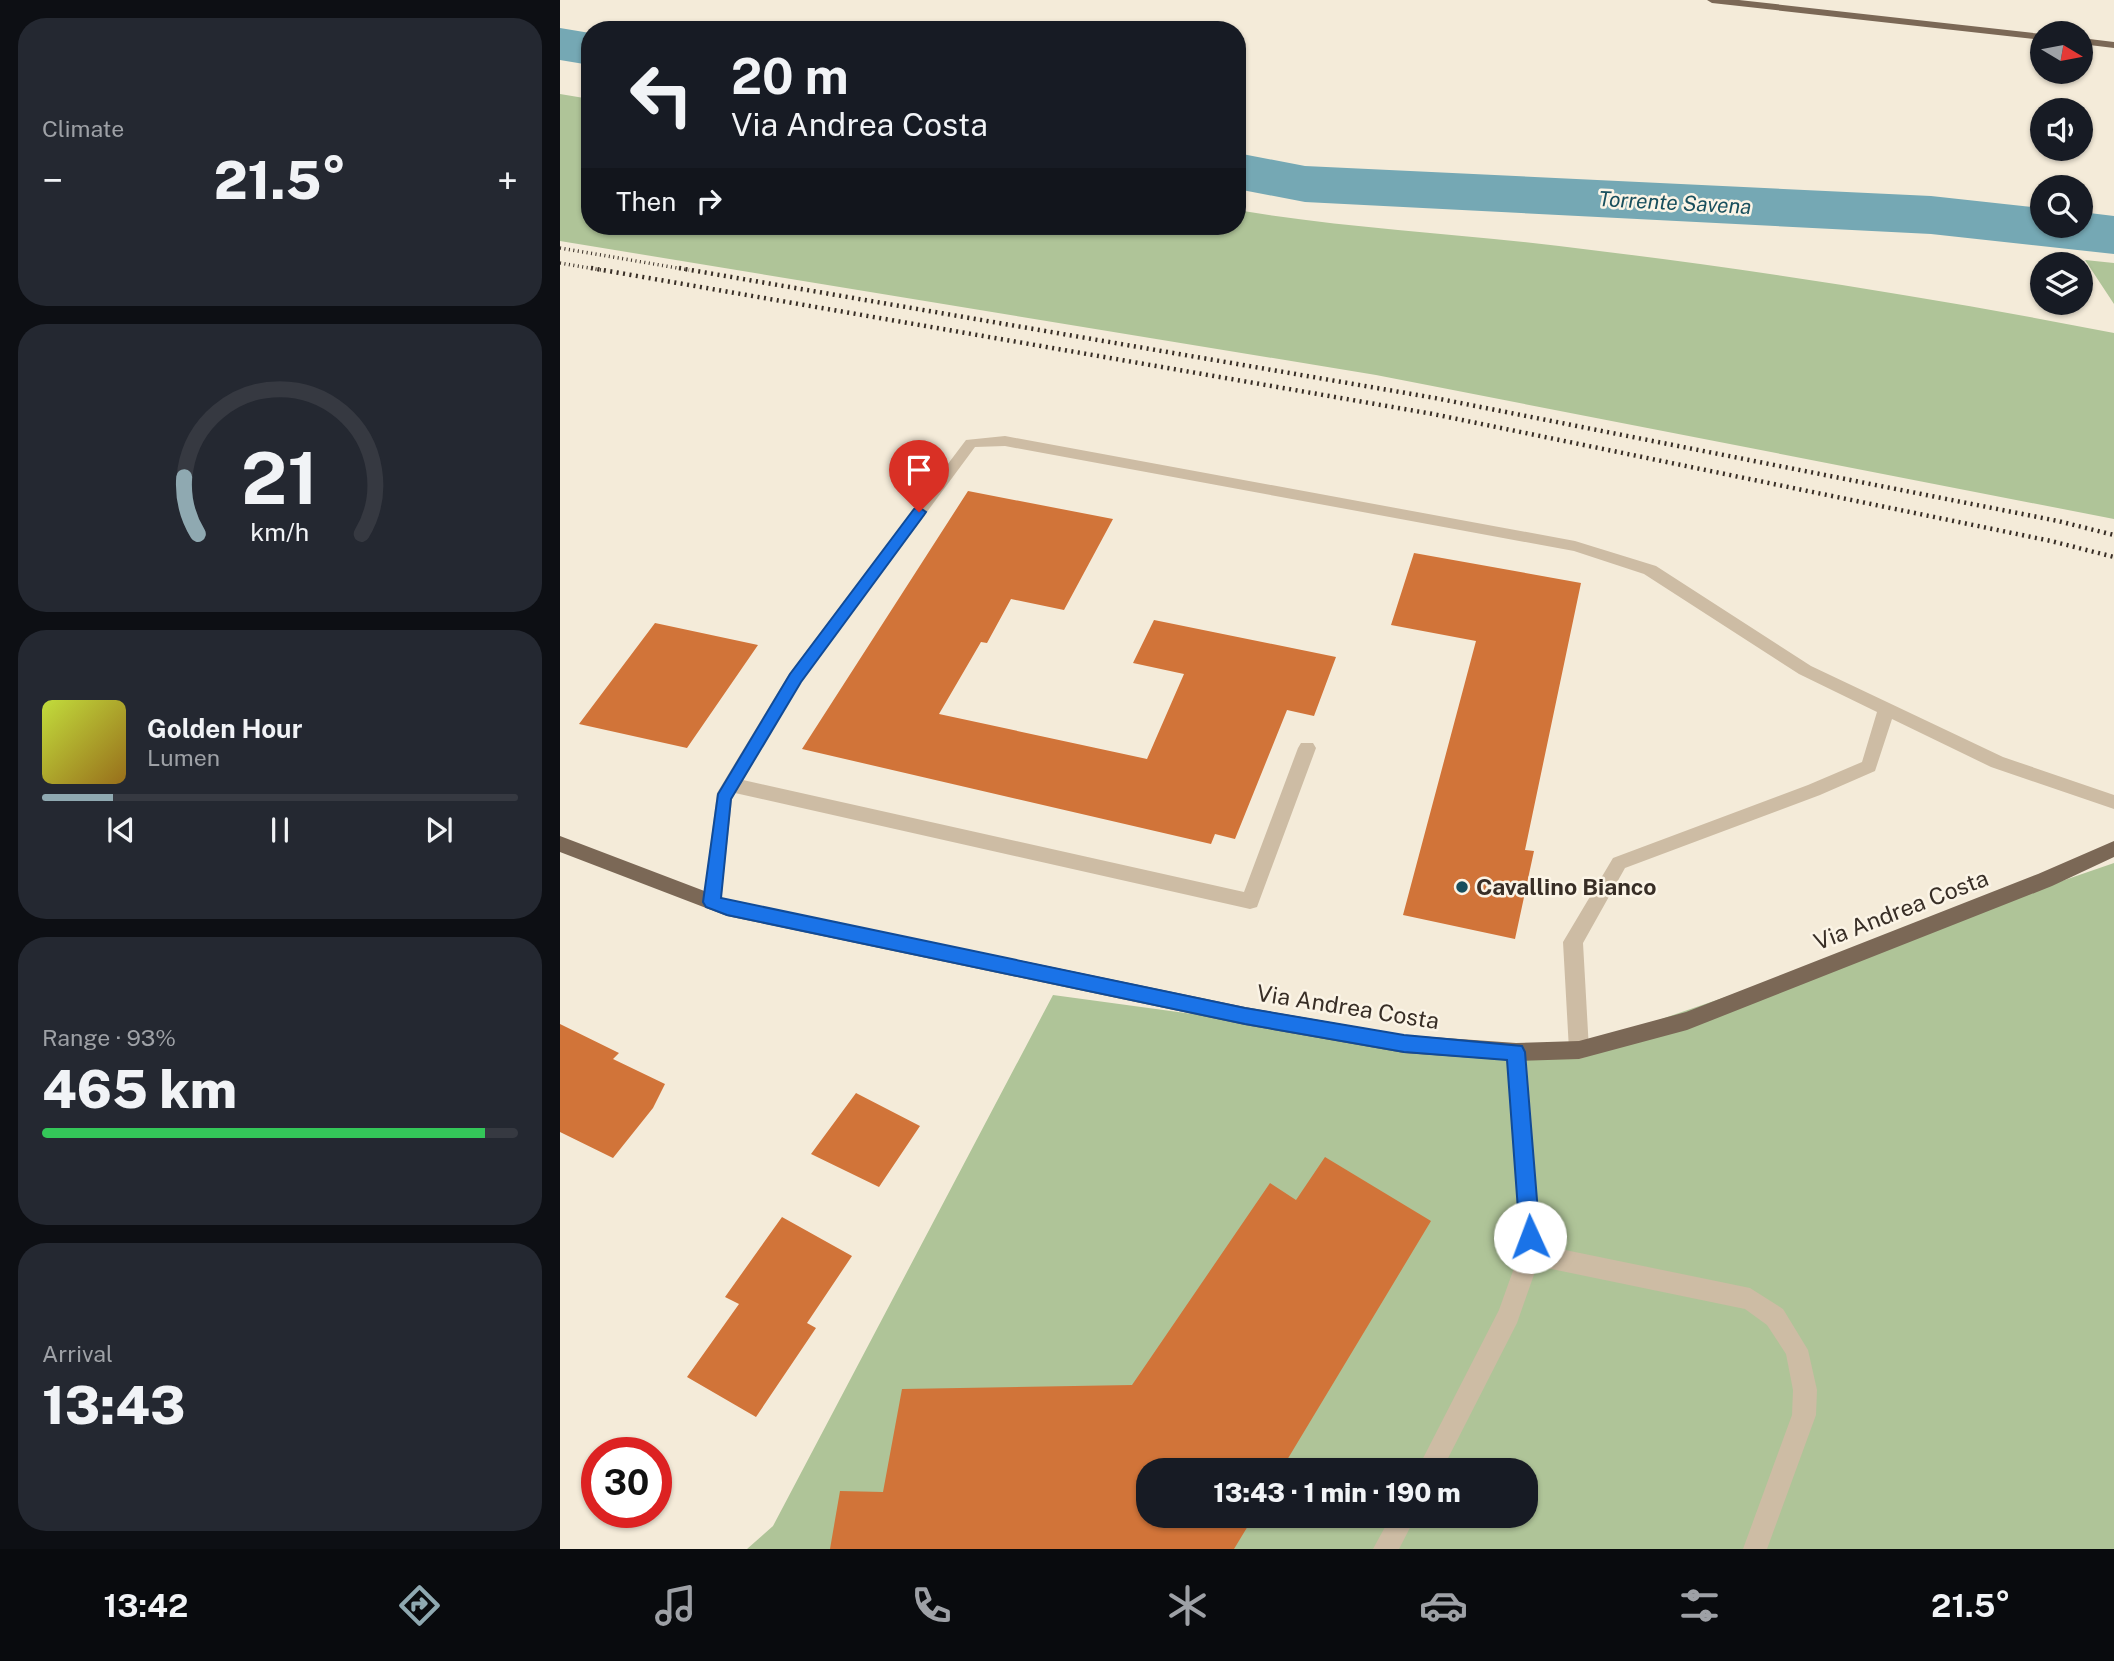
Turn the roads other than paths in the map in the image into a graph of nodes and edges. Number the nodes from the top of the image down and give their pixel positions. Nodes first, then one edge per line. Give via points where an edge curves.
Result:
1 (1713, 0) edge
2 (2030, 36) edge
3 (2093, 42) edge
4 (2114, 45) edge
5 (1886, 709) junction
6 (1307, 748) dead end
7 (732, 785) junction
8 (2114, 802) edge
9 (560, 844) edge
10 (2114, 849) edge
11 (712, 902) junction
12 (1579, 1050) junction
13 (1516, 1052) junction
14 (1530, 1254) junction
15 (1435, 1458) edge
16 (1397, 1528) edge
17 (1385, 1549) edge
18 (1755, 1549) edge

1 - 2 main road
3 - 4 main road
5 - 7 street via 1805,670 1650,570 1575,547 1005,440 971,443 795,678
5 - 8 street via 1997,762
5 - 12 street via 1870,766 1619,863 1573,942
6 - 7 street via 1250,901
7 - 11 street via 723,798
9 - 11 main road, Via Andrea Costa
10 - 12 main road, Via Andrea Costa via 1687,1021
11 - 13 main road, Via Andrea Costa via 1245,1016 1404,1044
12 - 13 main road, Via Andrea Costa
13 - 14 street
14 - 15 street via 1509,1315
14 - 18 street via 1751,1299 1776,1317 1797,1350 1805,1390 1804,1416
16 - 17 street

